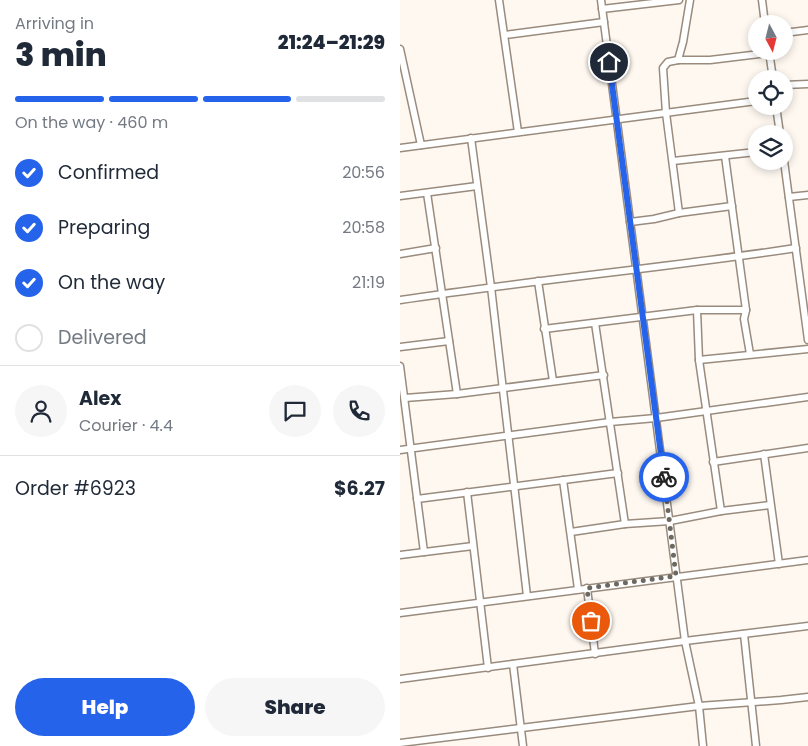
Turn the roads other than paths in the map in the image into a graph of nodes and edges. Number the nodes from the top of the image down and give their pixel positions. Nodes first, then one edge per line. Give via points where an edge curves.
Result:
1 (499, 0) edge
2 (601, 0) edge
3 (679, 0) edge
4 (690, 0) edge
5 (762, 0) edge
6 (602, 9) junction
7 (764, 15) edge
8 (604, 22) junction
9 (808, 30) edge
10 (793, 32) edge
11 (505, 35) junction
12 (400, 49) edge
13 (748, 55) edge
14 (678, 60) junction
15 (808, 84) edge
16 (793, 85) edge
17 (748, 102) edge
18 (666, 113) junction
19 (617, 121) junction
20 (518, 132) junction
21 (471, 138) junction
22 (421, 145) junction
23 (400, 148) edge
24 (748, 153) edge
25 (725, 156) junction
26 (673, 162) junction
27 (785, 170) edge
28 (477, 186) junction
29 (428, 192) junction
30 (808, 195) edge
31 (400, 196) edge
32 (789, 197) junction
33 (732, 206) junction
34 (679, 213) junction
35 (630, 222) junction
36 (436, 248) junction
37 (796, 248) junction
38 (400, 254) edge
39 (739, 256) junction
40 (637, 270) junction
41 (538, 281) junction
42 (491, 287) junction
43 (442, 294) junction
44 (400, 300) edge
45 (805, 300) edge
46 (697, 310) junction
47 (746, 310) junction
48 (643, 317) junction
49 (596, 323) junction
50 (544, 329) junction
51 (808, 340) edge
52 (449, 341) junction
53 (400, 347) edge
54 (808, 349) edge
55 (750, 354) junction
56 (699, 360) junction
57 (400, 366) edge
58 (604, 375) junction
59 (553, 381) junction
60 (502, 388) junction
61 (457, 394) junction
62 (808, 397) edge
63 (405, 398) junction
64 (707, 411) junction
65 (656, 418) junction
66 (610, 422) junction
67 (507, 435) junction
68 (410, 448) junction
69 (808, 448) edge
70 (400, 450) edge
71 (764, 454) junction
72 (714, 462) junction
73 (618, 473) junction
74 (563, 480) junction
75 (514, 486) junction
76 (467, 492) junction
77 (417, 499) junction
78 (770, 505) junction
79 (721, 511) junction
80 (670, 521) junction
81 (625, 524) junction
82 (571, 532) junction
83 (473, 546) junction
84 (424, 552) junction
85 (400, 555) edge
86 (808, 560) edge
87 (779, 564) junction
88 (676, 576) junction
89 (587, 588) junction
90 (578, 589) junction
91 (527, 596) junction
92 (479, 602) junction
93 (400, 614) edge
94 (808, 626) edge
95 (744, 634) junction
96 (685, 640) junction
97 (594, 654) junction
98 (513, 664) junction
99 (488, 668) junction
100 (400, 678) edge
101 (808, 697) edge
102 (751, 703) junction
103 (699, 706) junction
104 (521, 727) junction
105 (438, 738) junction
106 (400, 743) edge
107 (439, 746) edge
108 (523, 746) edge
109 (703, 746) edge
110 (756, 746) edge

1 - 11 street
2 - 6 street
3 - 6 street
4 - 14 street
5 - 7 street
6 - 8 street
8 - 11 street
8 - 19 street
9 - 10 street
11 - 20 street
12 - 22 street
13 - 14 street
14 - 18 street via 668,62 662,68
15 - 16 street
17 - 18 street
18 - 19 street
18 - 26 street
19 - 20 street
19 - 35 street
20 - 21 street
21 - 22 street
21 - 28 street
22 - 23 street
24 - 25 street
25 - 26 street
25 - 33 street
26 - 34 street
27 - 32 street
28 - 29 street
28 - 42 street
29 - 31 street
29 - 36 street
30 - 32 street
32 - 37 street
33 - 34 street
33 - 39 street
34 - 35 street
35 - 40 street
36 - 38 street
36 - 43 street
37 - 39 street
37 - 45 street
39 - 40 street
39 - 47 street
40 - 41 street
40 - 48 street
41 - 42 street
41 - 50 street
42 - 43 street
42 - 60 street
43 - 44 street
43 - 52 street
45 - 51 street
46 - 47 street
46 - 48 street
46 - 56 street
47 - 55 street via 744,319
48 - 49 street
48 - 65 street
49 - 50 street
49 - 58 street
50 - 59 street
52 - 53 street
52 - 61 street
54 - 55 street
55 - 56 street
56 - 64 street
57 - 63 street
58 - 59 street
58 - 66 street
59 - 60 street
60 - 61 street
60 - 67 street
61 - 63 street
62 - 64 street
63 - 68 street
64 - 65 street
64 - 72 street
65 - 66 street
65 - 80 street
66 - 67 street
66 - 73 street
67 - 68 street
67 - 75 street
68 - 70 street
68 - 77 street
69 - 71 street
71 - 72 street
71 - 78 street
72 - 79 street
73 - 74 street
73 - 81 street
74 - 75 street
74 - 82 street
75 - 76 street
75 - 91 street
76 - 77 street
76 - 83 street
77 - 84 street
78 - 79 street
78 - 87 street
79 - 80 street
80 - 81 street
80 - 88 street
81 - 82 street
82 - 90 street
83 - 84 street
83 - 92 street
84 - 85 street
86 - 87 street
87 - 88 street
88 - 89 street
88 - 96 street
89 - 90 street
89 - 97 street
90 - 91 street
91 - 92 street
92 - 93 street
92 - 99 street
94 - 95 street
95 - 96 street
95 - 102 street
96 - 97 street
96 - 103 street
97 - 98 street
98 - 99 street
98 - 104 street
99 - 100 street
101 - 102 street
102 - 103 street
102 - 110 street
103 - 104 street
103 - 109 street
104 - 105 street
104 - 108 street
105 - 106 street
105 - 107 street

